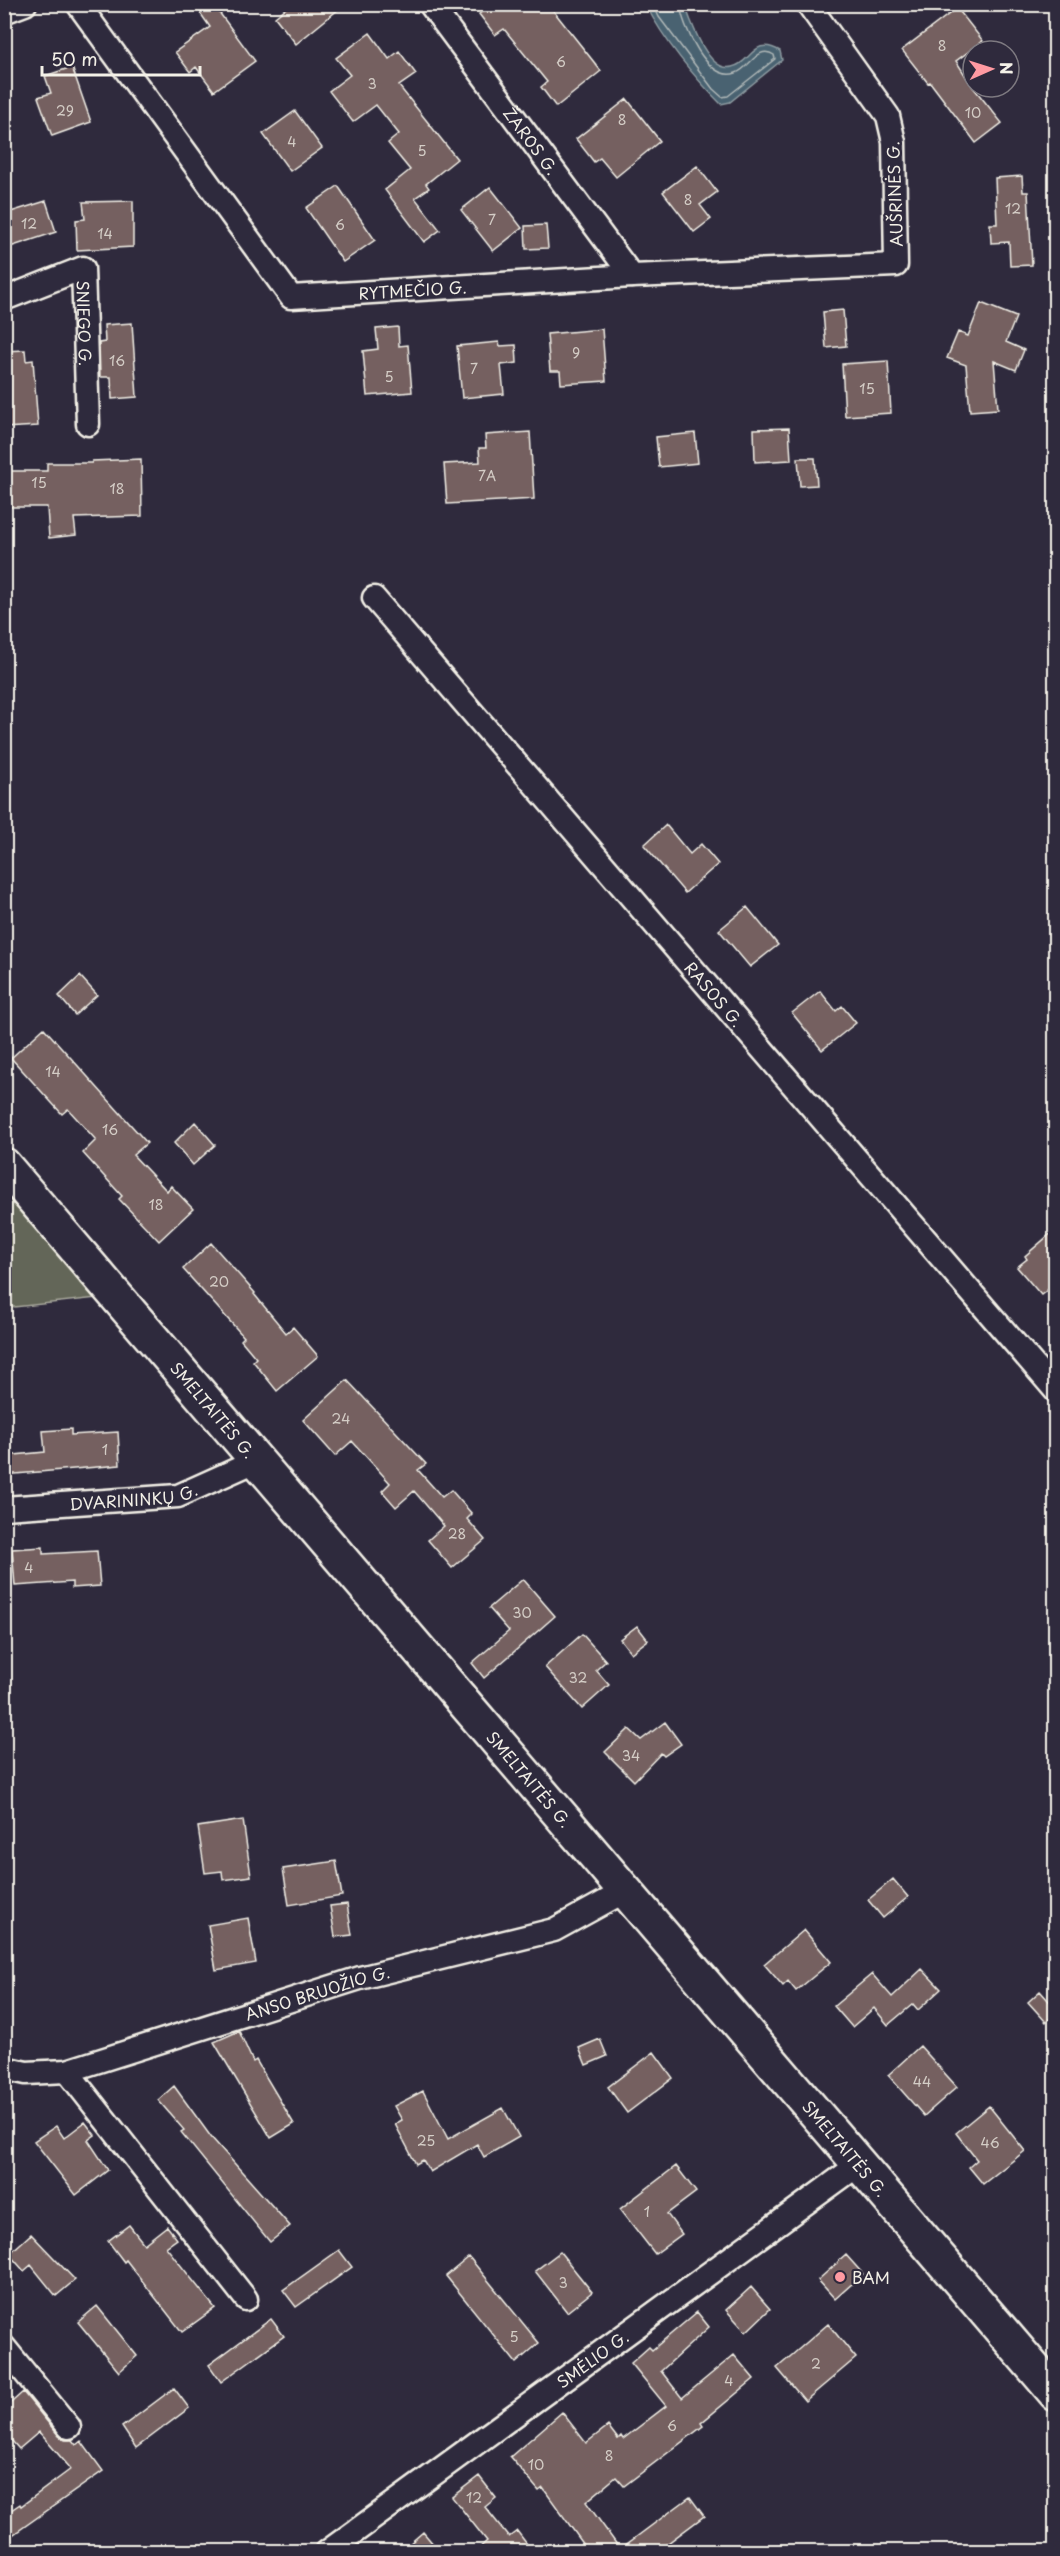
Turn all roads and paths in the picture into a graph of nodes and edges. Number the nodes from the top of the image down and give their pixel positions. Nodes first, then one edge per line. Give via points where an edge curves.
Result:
1 (25, 4) edge
2 (78, 4) edge
3 (430, 4) edge
4 (808, 4) edge
5 (4, 12) edge
6 (896, 265) joint
7 (632, 276) junction
8 (4, 299) edge
9 (88, 424) dead end
10 (374, 597) dead end
11 (4, 1165) edge
12 (1056, 1391) edge
13 (258, 1461) junction
14 (4, 1508) edge
15 (624, 1891) junction
16 (4, 2068) edge
17 (67, 2071) junction
18 (858, 2164) junction
19 (246, 2299) dead end
20 (4, 2347) edge
21 (1056, 2394) edge
22 (69, 2427) dead end
23 (327, 2552) edge

1 - 5 street
2 - 7 street, RYTMEČIO G. via 291,297
3 - 7 street, ŽAROS G.
4 - 6 street, AUŠRINĖS G. via 888,116 894,142
6 - 7 street, RYTMEČIO G.
8 - 9 street, SNIEGO G. via 83,268
10 - 12 street, RASOS G.
11 - 13 main road, SMELTAITĖS G.
13 - 14 street, DVARININKŲ G. via 178,1496
13 - 15 main road, SMELTAITĖS G.
15 - 17 street, ANSO BRUOŽIO G. via 554,1929 360,1978
15 - 18 main road, SMELTAITĖS G.
16 - 17 street, ANSO BRUOŽIO G. via 26,2073
17 - 19 street
18 - 21 main road, SMELTAITĖS G.
18 - 23 street, SMĖLIO G.
20 - 22 street

